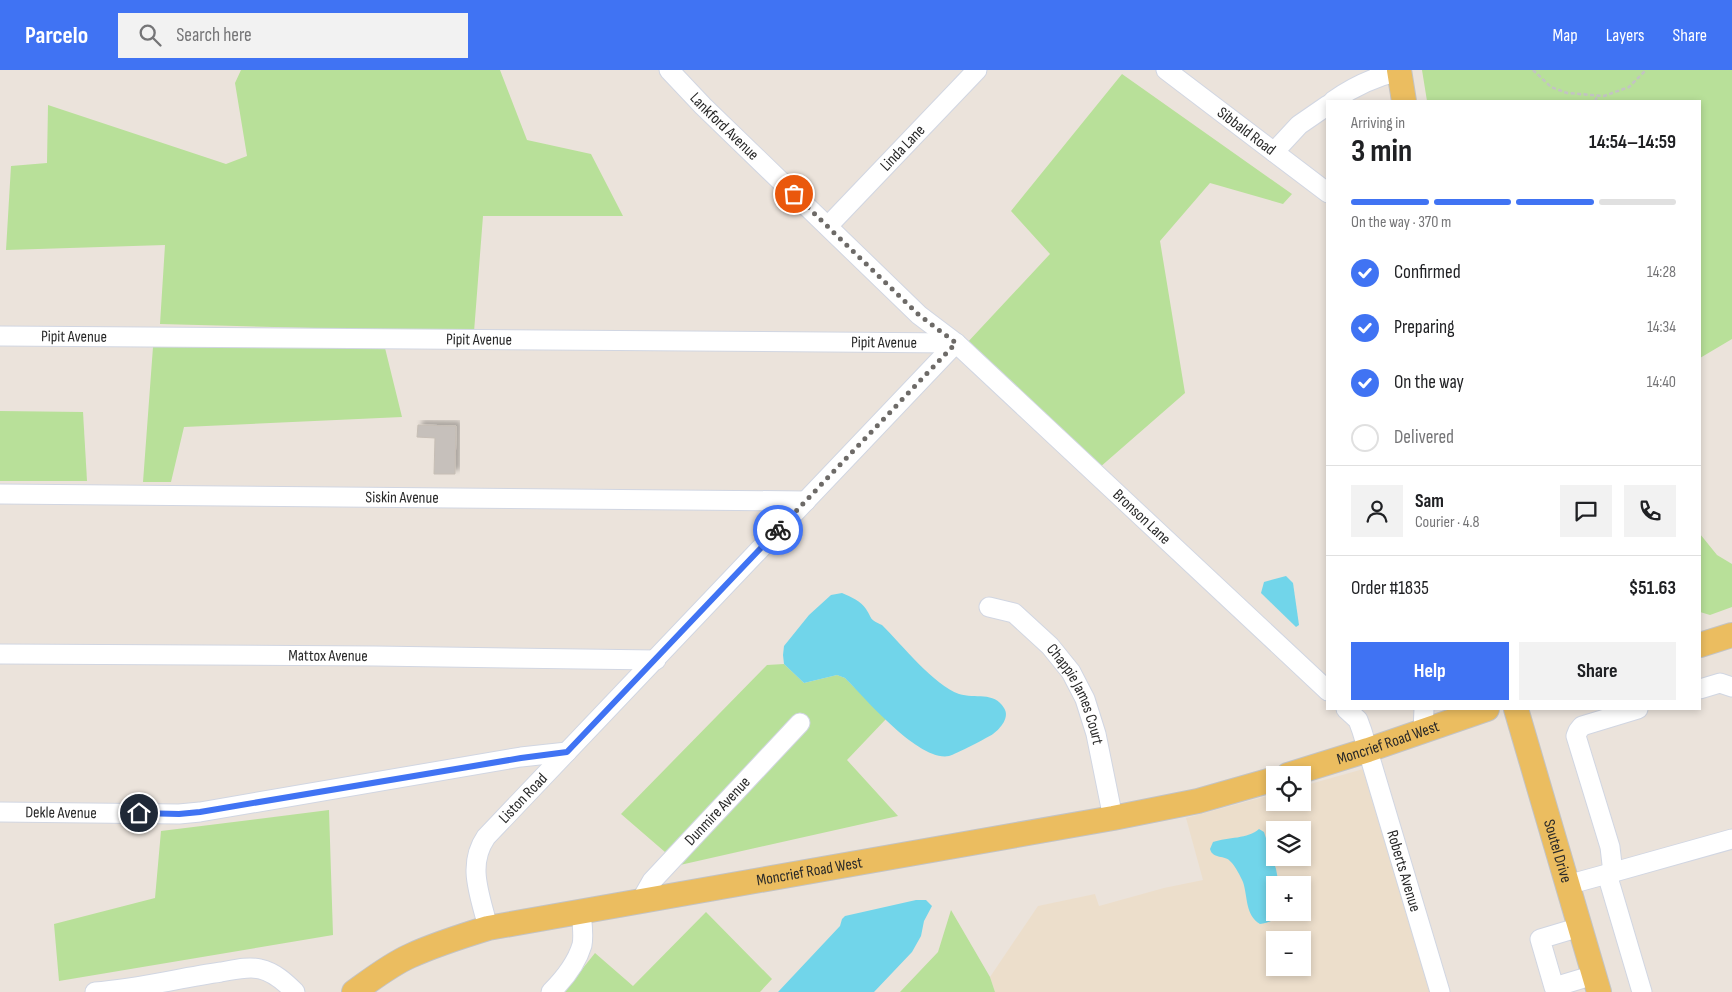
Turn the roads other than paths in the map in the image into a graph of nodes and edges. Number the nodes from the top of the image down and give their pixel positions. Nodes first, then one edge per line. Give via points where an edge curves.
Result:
1 (669, 70) edge
2 (977, 70) edge
3 (1166, 70) edge
4 (1399, 70) edge
5 (1335, 100) edge
6 (1404, 100) edge
7 (1326, 107) edge
8 (1274, 152) junction
9 (1326, 192) edge
10 (828, 226) junction
11 (0, 336) edge
12 (956, 343) junction
13 (0, 494) edge
14 (806, 501) junction
15 (989, 607) dead end
16 (1732, 635) edge
17 (1701, 645) edge
18 (0, 654) edge
19 (656, 660) junction
20 (1732, 687) edge
21 (1326, 689) edge
22 (1701, 689) edge
23 (1347, 710) edge
24 (1480, 710) edge
25 (1516, 710) edge
26 (1635, 710) edge
27 (1451, 714) edge
28 (1424, 720) edge
29 (800, 723) dead end
30 (1368, 750) junction
31 (567, 752) junction
32 (1311, 768) edge
33 (1266, 781) edge
34 (0, 812) edge
35 (1113, 818) junction
36 (1732, 839) edge
37 (1610, 874) junction
38 (1567, 884) junction
39 (640, 902) junction
40 (581, 912) junction
41 (1580, 927) junction
42 (488, 928) junction
43 (1596, 984) edge
44 (121, 991) edge
45 (95, 992) edge
46 (295, 992) edge
47 (354, 992) edge
48 (551, 992) edge
49 (1440, 992) edge
50 (1642, 992) edge

1 - 10 street, Lankford Avenue
2 - 10 street, Linda Lane
3 - 8 street, Sibbald Road
4 - 5 street via 1354,87
4 - 6 main road
7 - 8 street via 1299,126
8 - 9 street, Sibbald Road
10 - 12 street, Lankford Avenue via 919,315
11 - 12 street, Pipit Avenue
12 - 14 street, Liston Road
12 - 21 street, Bronson Lane
13 - 14 street, Siskin Avenue
14 - 19 street, Liston Road
15 - 35 street, Chappie James Court via 1014,613 1050,646 1071,672 1086,699
16 - 17 main road
18 - 19 street, Mattox Avenue
19 - 31 street, Liston Road
20 - 22 street via 1720,683
23 - 30 street via 1358,720
24 - 27 main road, Moncrief Road West
25 - 38 main road, Soutel Drive
26 - 37 street via 1582,726 1576,736 1610,847
27 - 28 main road, Moncrief Road West
28 - 30 main road, Moncrief Road West
29 - 39 street, Dunmire Avenue via 652,881
30 - 32 main road, Moncrief Road West
30 - 49 street, Roberts Avenue
31 - 34 street, Dekle Avenue via 200,812
31 - 42 street, Liston Road via 479,847 475,874
33 - 35 main road, Moncrief Road West
35 - 39 main road, Moncrief Road West
36 - 37 street
37 - 38 street
37 - 50 street
38 - 41 main road, Soutel Drive
39 - 40 main road, Moncrief Road West
40 - 42 main road, Moncrief Road West
40 - 48 street via 582,944 575,961
41 - 43 main road, Soutel Drive
41 - 43 street via 1540,940 1554,987
42 - 47 main road, Moncrief Road West via 409,957
44 - 45 street
44 - 46 street via 182,978 259,968 275,975

